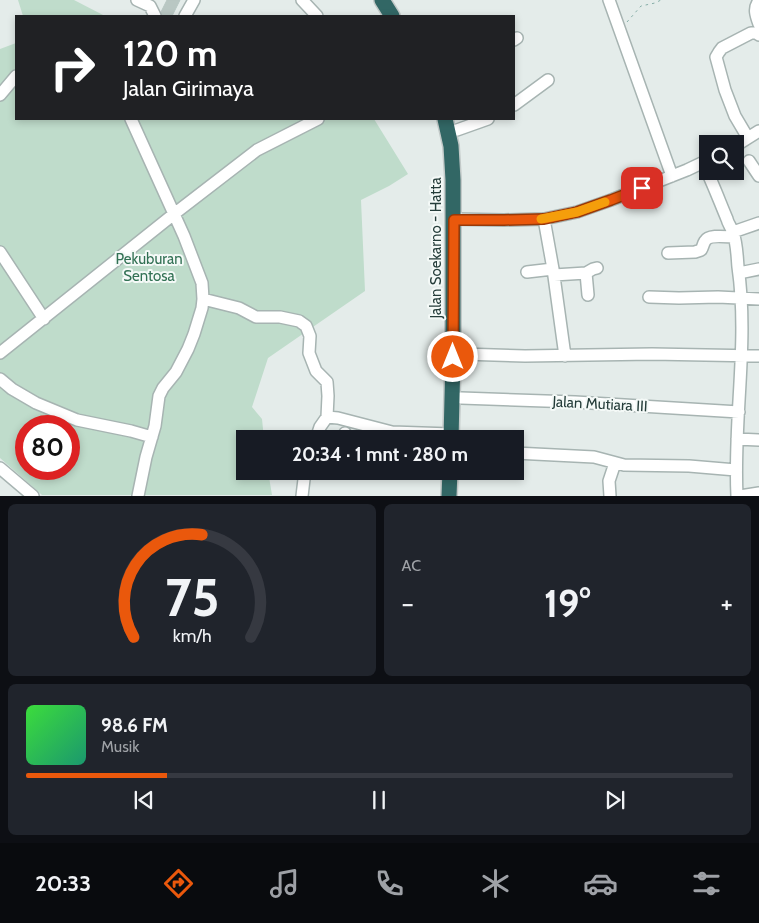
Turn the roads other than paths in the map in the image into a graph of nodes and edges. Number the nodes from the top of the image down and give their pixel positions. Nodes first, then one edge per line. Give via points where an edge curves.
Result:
1 (137, 0) edge
2 (194, 0) edge
3 (302, 0) edge
4 (382, 0) edge
5 (391, 0) edge
6 (609, 0) edge
7 (759, 1) edge
8 (154, 15) edge
9 (186, 15) edge
10 (316, 15) edge
11 (391, 15) edge
12 (400, 15) edge
13 (759, 31) edge
14 (15, 77) edge
15 (548, 80) dead end
16 (0, 95) edge
17 (516, 99) edge
18 (131, 120) edge
19 (316, 120) edge
20 (445, 120) edge
21 (482, 120) edge
22 (456, 124) edge
23 (759, 131) edge
24 (748, 138) junction
25 (744, 140) edge
26 (749, 161) dead end
27 (699, 165) edge
28 (672, 176) junction
29 (759, 176) edge
30 (711, 180) edge
31 (174, 214) junction
32 (544, 219) junction
33 (459, 220) junction
34 (759, 223) edge
35 (734, 235) junction
36 (0, 252) edge
37 (668, 253) dead end
38 (597, 268) dead end
39 (759, 270) edge
40 (527, 272) dead end
41 (553, 272) junction
42 (586, 273) junction
43 (739, 273) junction
44 (588, 294) dead end
45 (649, 297) dead end
46 (741, 298) junction
47 (759, 298) edge
48 (203, 299) junction
49 (44, 319) junction
50 (0, 353) edge
51 (462, 354) junction
52 (741, 355) junction
53 (564, 356) junction
54 (759, 356) edge
55 (0, 378) edge
56 (461, 398) junction
57 (739, 412) junction
58 (327, 417) junction
59 (319, 430) edge
60 (384, 430) edge
61 (454, 430) edge
62 (455, 430) edge
63 (152, 437) junction
64 (737, 439) junction
65 (759, 440) edge
66 (524, 453) edge
67 (615, 462) junction
68 (0, 468) edge
69 (736, 470) junction
70 (304, 480) edge
71 (450, 480) edge
72 (459, 480) edge
73 (759, 493) edge
74 (33, 496) edge
75 (138, 496) edge
76 (302, 496) edge
77 (450, 496) edge
78 (459, 496) edge
79 (610, 496) edge
80 (739, 496) edge

1 - 8 street via 150,6
2 - 9 street
3 - 10 street
4 - 11 highway
5 - 12 highway
6 - 28 street
7 - 13 street via 756,9
13 - 24 street via 722,48 716,58 735,116
14 - 16 street
15 - 17 street
18 - 31 street
19 - 31 street via 257,150
20 - 33 highway, Jalan Soekarno - Hatta
21 - 22 street
22 - 33 highway, Jalan Soekarno - Hatta via 462,165
23 - 24 street
24 - 25 street
26 - 29 street
27 - 28 street
28 - 32 street via 577,212
30 - 35 street
31 - 48 street via 202,283
31 - 49 street
32 - 33 street
32 - 41 street
33 - 51 highway, Jalan Soekarno - Hatta
33 - 61 highway, Jalan Soekarno - Hatta
34 - 35 street
35 - 37 street via 708,238 702,250 695,252
35 - 43 street
36 - 49 street
38 - 42 street
39 - 43 street
40 - 41 street
41 - 42 street
41 - 53 street
42 - 44 street
43 - 46 street
45 - 46 street
46 - 47 street
46 - 52 street
48 - 58 street via 238,308 256,317 280,317 306,326 310,336 309,353 316,370 327,382
48 - 63 street via 188,349 159,396
49 - 50 street
51 - 53 street
51 - 56 highway, Jalan Soekarno - Hatta
52 - 53 street
52 - 54 street
52 - 57 street
55 - 63 street via 36,403 77,420
56 - 57 street, Jalan Mutiara III
56 - 62 highway, Jalan Soekarno - Hatta
57 - 64 street
58 - 59 street
58 - 60 street
63 - 75 street
64 - 65 street
64 - 69 street
66 - 67 street via 594,457
67 - 69 street
67 - 79 street via 609,481
68 - 74 street
69 - 80 street
70 - 76 street
71 - 77 highway
72 - 78 highway
73 - 80 street

